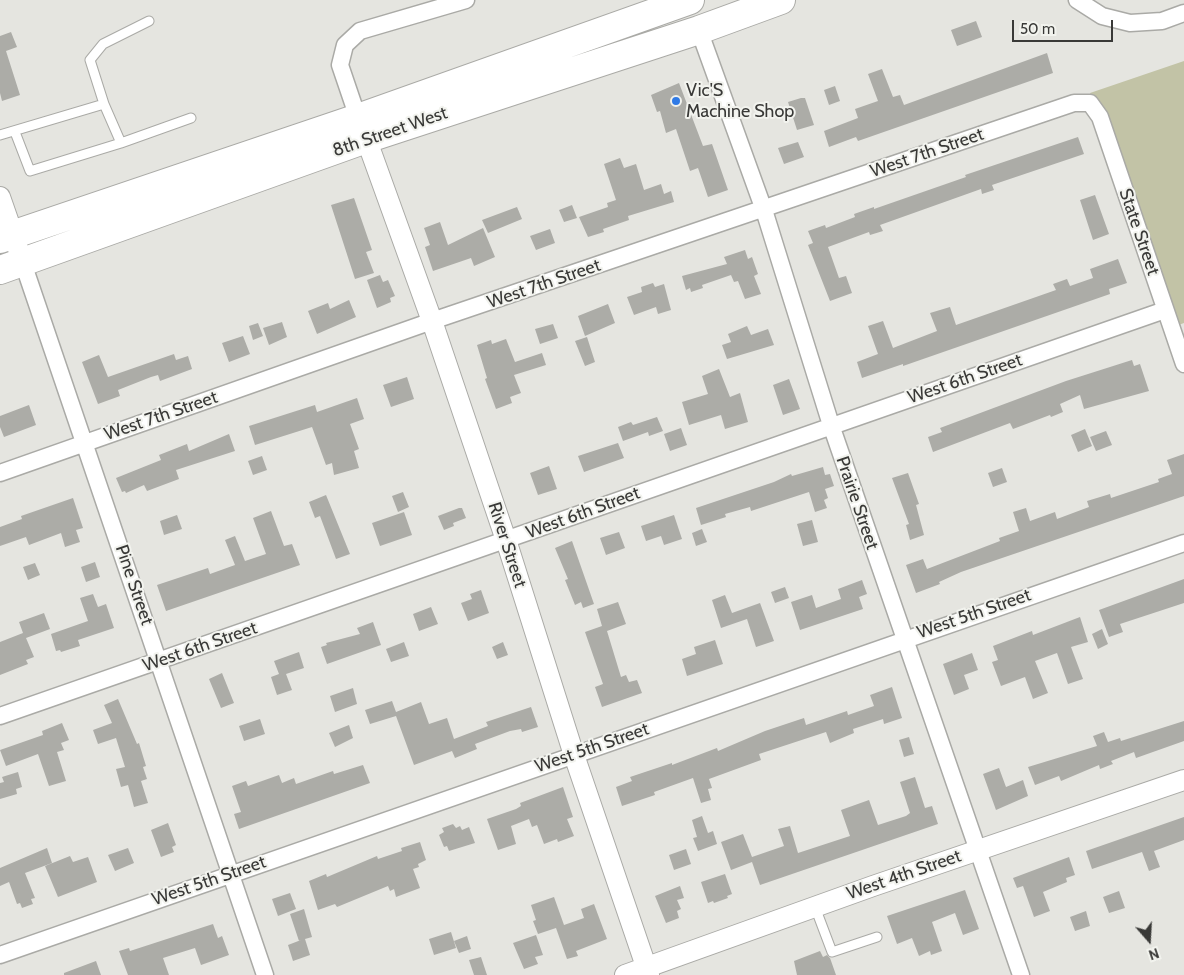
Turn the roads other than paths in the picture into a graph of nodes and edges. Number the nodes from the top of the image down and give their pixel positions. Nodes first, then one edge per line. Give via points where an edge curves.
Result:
1 (466, 0) edge
2 (690, 0) edge
3 (781, 0) edge
4 (1077, 0) edge
5 (1184, 13) edge
6 (148, 21) dead end
7 (698, 30) junction
8 (1090, 103) joint
9 (104, 104) junction
10 (191, 118) dead end
11 (362, 129) junction
12 (15, 132) junction
13 (0, 135) edge
14 (122, 142) junction
15 (0, 197) edge
16 (764, 210) junction
17 (7, 237) edge
18 (11, 266) edge
19 (1166, 310) junction
20 (432, 321) junction
21 (1184, 364) edge
22 (831, 425) junction
23 (86, 443) junction
24 (0, 474) edge
25 (506, 540) junction
26 (1184, 543) edge
27 (904, 639) junction
28 (159, 661) junction
29 (0, 716) edge
30 (574, 755) junction
31 (1184, 780) edge
32 (978, 850) junction
33 (230, 874) junction
34 (814, 907) junction
35 (877, 937) dead end
36 (0, 955) edge
37 (648, 971) edge
38 (265, 975) edge
39 (625, 975) edge
40 (1021, 975) edge

1 - 11 street via 360,31 345,44 340,65
2 - 11 highway, 8th Street West
3 - 7 highway, 8th Street West
4 - 5 street via 1102,16 1130,23 1162,21
6 - 9 lane via 103,44 90,60
7 - 11 highway, 8th Street West
7 - 16 street, Prairie Street
8 - 16 street, West 7th Street via 1074,103
8 - 19 street, State Street via 1100,116
9 - 12 lane
9 - 14 lane
10 - 14 lane
11 - 17 highway, 8th Street West
11 - 18 highway, 8th Street West
11 - 20 street, River Street
12 - 13 lane
12 - 14 lane via 30,171
15 - 17 street, Pine Street
16 - 20 street, West 7th Street
16 - 22 street, Prairie Street
17 - 18 street, Pine Street
18 - 23 street, Pine Street
19 - 21 street, State Street
19 - 22 street, West 6th Street
20 - 23 street, West 7th Street
20 - 25 street, River Street
22 - 25 street, West 6th Street
22 - 27 street, Prairie Street
23 - 24 street, West 7th Street
23 - 28 street, Pine Street
25 - 28 street, West 6th Street
25 - 30 street, River Street
26 - 27 street, West 5th Street
27 - 30 street, West 5th Street
27 - 32 street, Prairie Street
28 - 29 street, West 6th Street
28 - 33 street, Pine Street
30 - 33 street, West 5th Street
30 - 37 street, River Street
31 - 32 street, West 4th Street
32 - 34 street, West 4th Street
32 - 40 street, Prairie Street
33 - 36 street, West 5th Street
33 - 38 street, Pine Street
34 - 35 lane via 832,952
34 - 37 street, West 4th Street
37 - 39 street, West 4th Street

